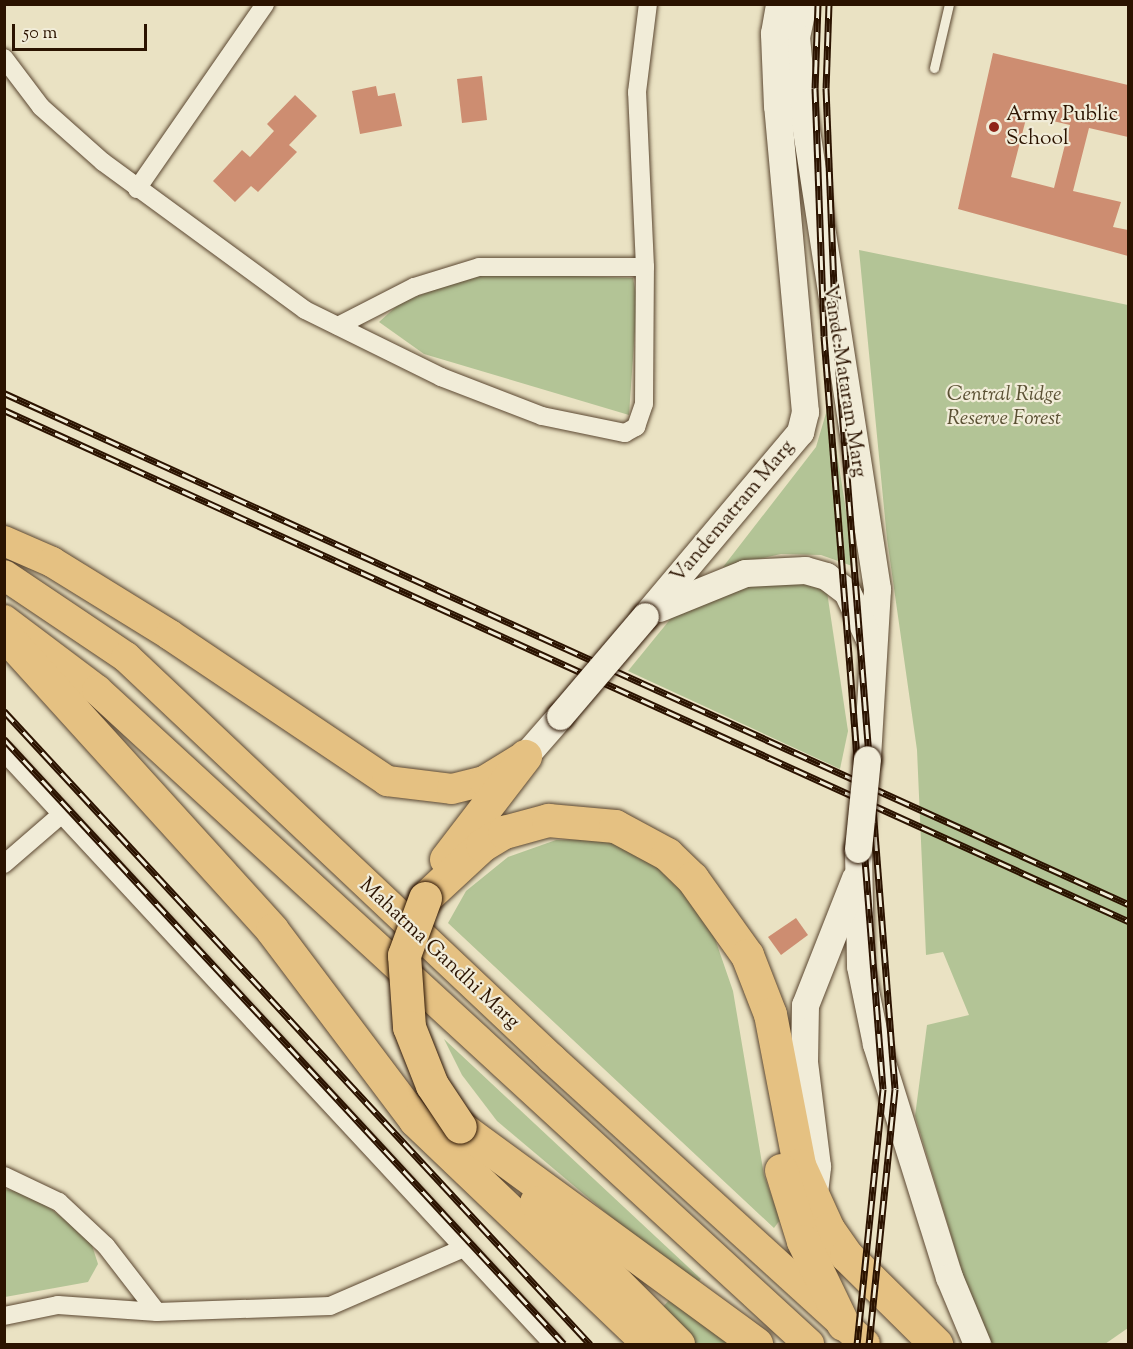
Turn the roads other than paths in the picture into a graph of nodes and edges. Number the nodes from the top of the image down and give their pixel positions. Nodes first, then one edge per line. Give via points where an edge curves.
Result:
1 (265, 4) edge
2 (648, 4) edge
3 (779, 4) edge
4 (803, 4) edge
5 (949, 4) edge
6 (4, 58) edge
7 (934, 68) dead end
8 (137, 189) junction
9 (645, 267) junction
10 (794, 292) joint
11 (338, 326) junction
12 (4, 541) edge
13 (4, 575) edge
14 (645, 616) junction
15 (4, 620) edge
16 (4, 634) edge
17 (874, 654) junction
18 (4, 752) edge
19 (525, 756) junction
20 (62, 814) junction
21 (490, 825) junction
22 (858, 860) junction
23 (4, 864) edge
24 (718, 919) junction
25 (460, 1127) junction
26 (4, 1176) edge
27 (813, 1200) junction
28 (462, 1250) junction
29 (157, 1312) junction
30 (4, 1316) edge
31 (854, 1334) edge
32 (553, 1344) edge
33 (649, 1344) edge
34 (678, 1344) edge
35 (756, 1344) edge
36 (809, 1344) edge
37 (936, 1344) edge
38 (976, 1344) edge

1 - 8 street
2 - 9 street via 638,92
3 - 10 main road, Vande Mataram Marg via 774,33 777,106
4 - 17 main road, Vande Mataram Marg via 796,36 802,104 878,589
5 - 7 lane
6 - 8 street via 41,107
8 - 11 street via 295,303
9 - 11 street via 479,267 414,287
9 - 11 street via 644,404 636,428 625,433 542,416 441,377
10 - 14 main road, Vandematram Marg via 805,412 800,432
12 - 19 main road via 52,562 170,634 387,781 452,789 484,781
13 - 31 main road, Mahatma Gandhi Marg via 126,657
14 - 17 main road via 715,581 745,573 806,570 826,576 847,592 859,610
14 - 19 main road, Vandematram Marg, bridge
15 - 36 main road, Mahatma Gandhi Marg via 97,690
16 - 33 highway via 272,930 415,1120
17 - 22 main road, Vande Mataram Marg, bridge
18 - 20 street
19 - 21 highway
20 - 23 street
20 - 28 street
21 - 24 highway via 567,819 633,833 681,867
21 - 25 highway, bridge via 425,898 404,955 409,1027 432,1085
22 - 27 main road via 805,1005 803,1052 817,1166
22 - 38 main road via 860,966 876,1044 949,1276
24 - 27 highway via 747,955 770,1014 794,1146
24 - 31 highway via 748,996 783,1179 803,1241
25 - 34 highway
25 - 35 highway
26 - 29 street via 58,1202 106,1246
27 - 37 highway via 846,1255
28 - 29 street via 330,1306
28 - 32 street
29 - 30 street via 58,1305

